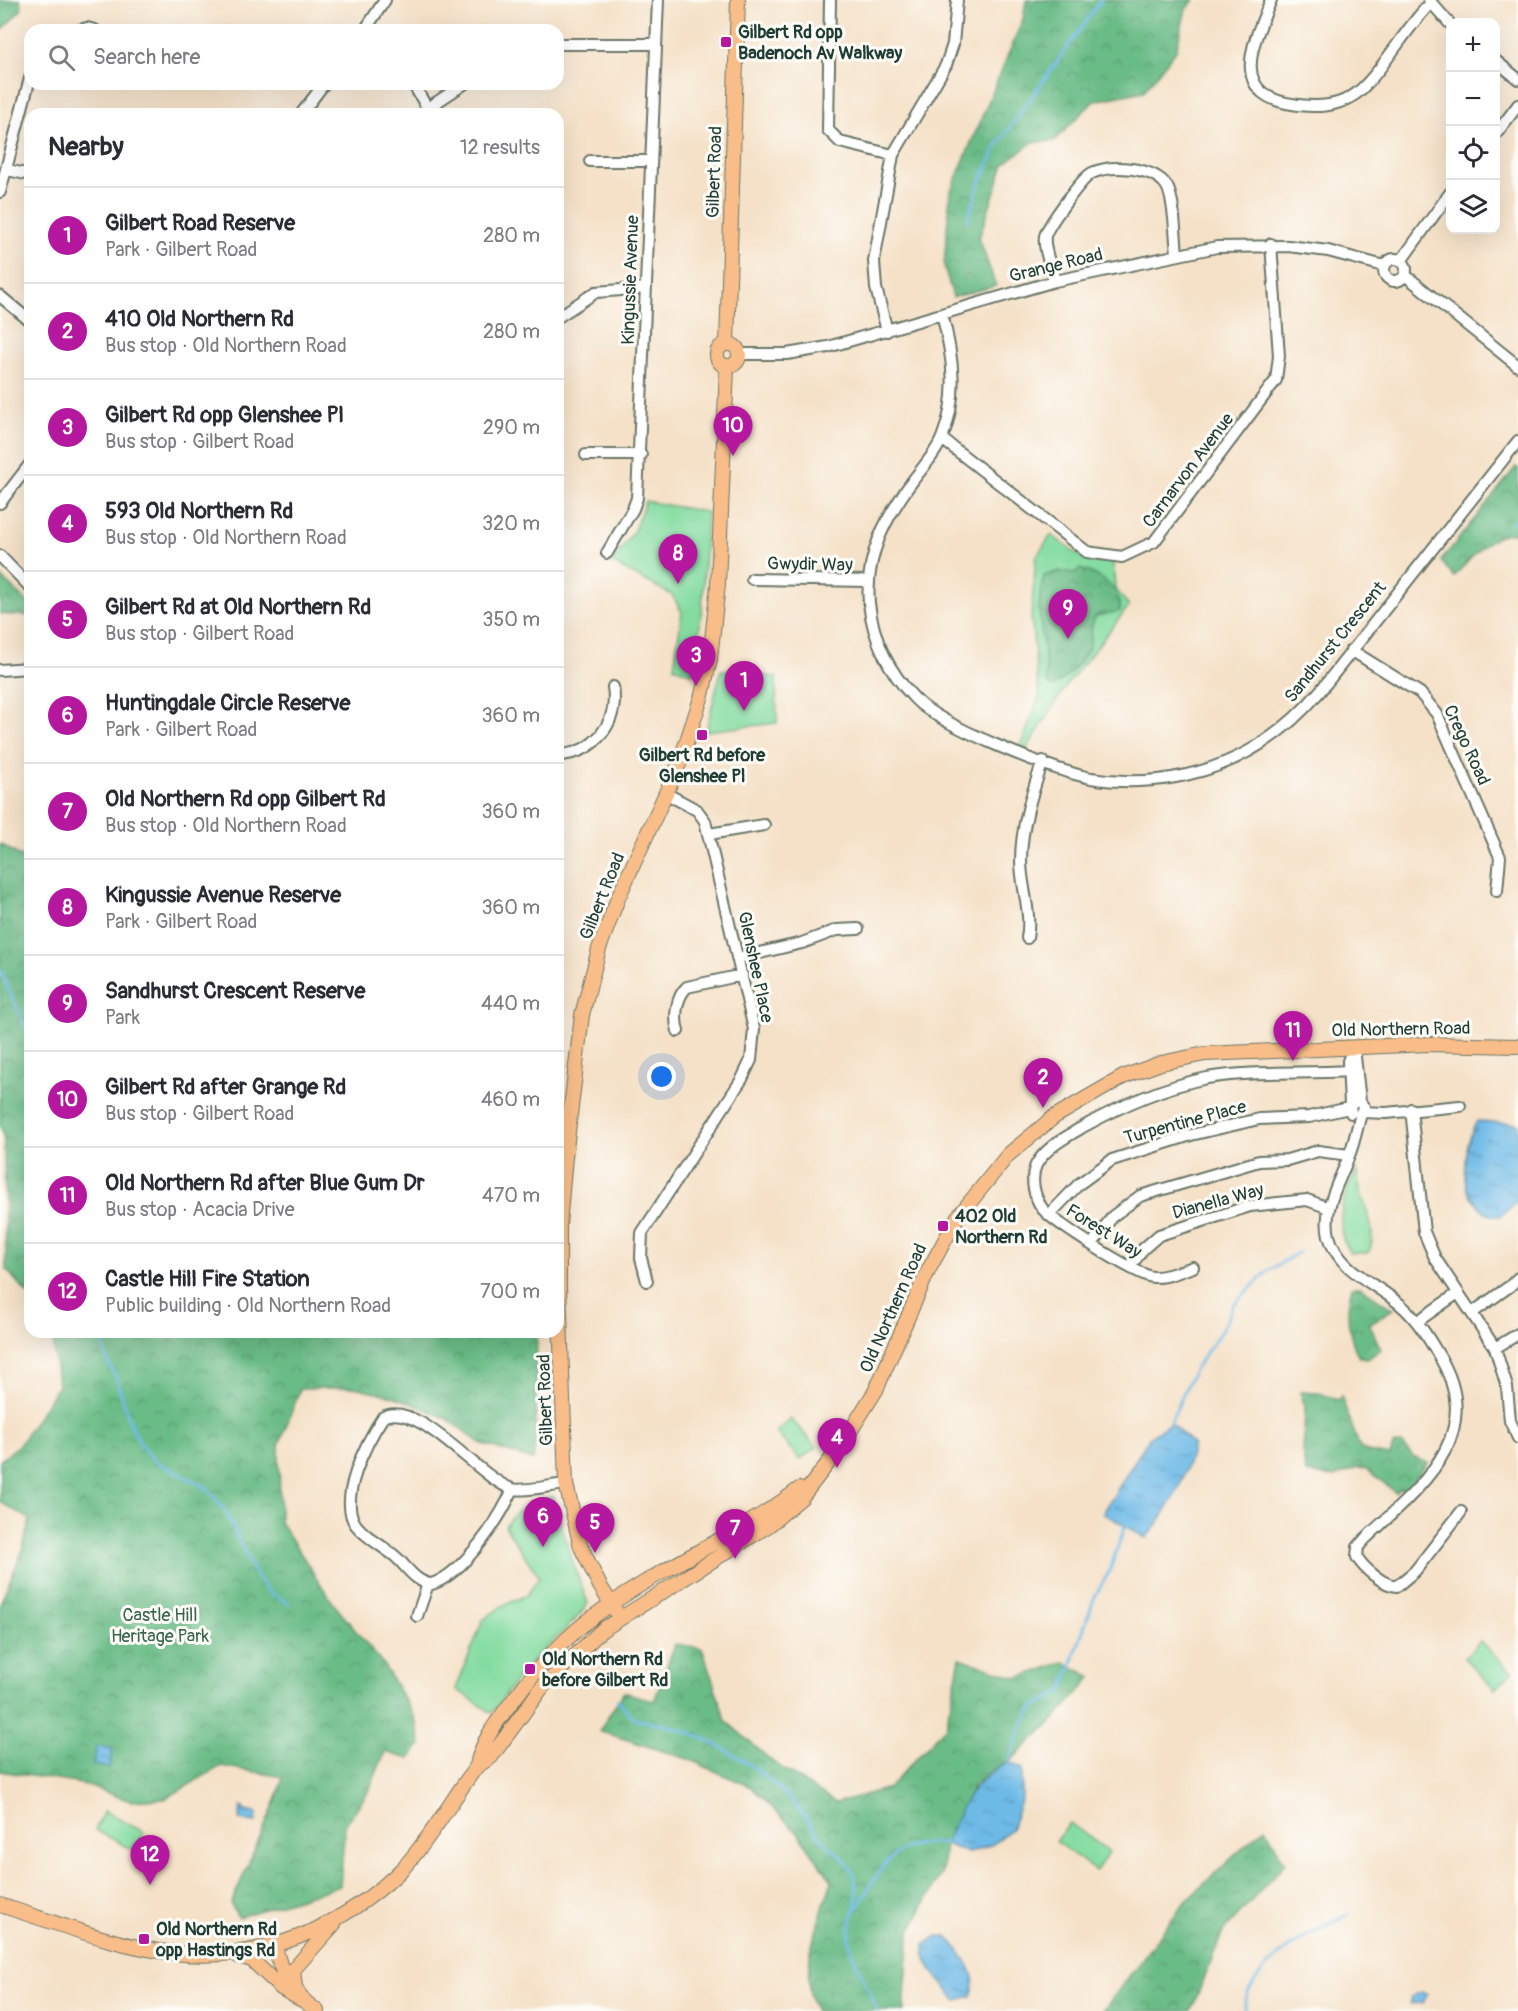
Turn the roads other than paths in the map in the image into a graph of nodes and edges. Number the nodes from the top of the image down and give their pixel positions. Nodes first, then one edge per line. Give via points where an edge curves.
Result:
1 (385, 0) edge
2 (658, 0) edge
3 (738, 0) edge
4 (830, 0) edge
5 (957, 0) edge
6 (1271, 0) edge
7 (1430, 1) edge
8 (1446, 19) edge
9 (369, 24) edge
10 (564, 44) edge
11 (655, 44) junction
12 (1500, 64) edge
13 (1518, 79) edge
14 (27, 90) edge
15 (319, 90) edge
16 (417, 90) edge
17 (456, 90) edge
18 (1518, 105) edge
19 (306, 108) edge
20 (428, 108) edge
21 (434, 108) edge
22 (1500, 129) edge
23 (893, 155) junction
24 (590, 161) dead end
25 (651, 161) junction
26 (8, 170) junction
27 (24, 174) edge
28 (0, 192) edge
29 (1446, 199) edge
30 (1271, 244) junction
31 (1177, 254) junction
32 (1401, 261) junction
33 (1384, 266) junction
34 (1405, 275) junction
35 (1055, 281) junction
36 (646, 288) junction
37 (0, 296) edge
38 (564, 313) edge
39 (942, 314) junction
40 (24, 316) edge
41 (887, 331) junction
42 (727, 344) junction
43 (738, 354) junction
44 (727, 366) junction
45 (1518, 366) edge
46 (942, 439) junction
47 (1518, 441) edge
48 (586, 455) dead end
49 (640, 455) junction
50 (24, 472) edge
51 (0, 503) edge
52 (607, 553) dead end
53 (0, 556) edge
54 (752, 579) dead end
55 (24, 580) edge
56 (868, 581) junction
57 (1351, 650) junction
58 (24, 668) edge
59 (0, 670) edge
60 (613, 687) dead end
61 (564, 754) edge
62 (1043, 761) junction
63 (667, 794) junction
64 (764, 825) dead end
65 (709, 834) junction
66 (1497, 891) dead end
67 (858, 929) dead end
68 (1027, 939) dead end
69 (738, 958) junction
70 (742, 975) junction
71 (678, 1031) dead end
72 (1518, 1046) edge
73 (1354, 1047) junction
74 (1348, 1071) junction
75 (1460, 1106) dead end
76 (1359, 1109) junction
77 (1411, 1109) junction
78 (1349, 1155) junction
79 (564, 1179) edge
80 (1329, 1208) junction
81 (1049, 1215) junction
82 (1092, 1244) junction
83 (1130, 1267) junction
84 (1193, 1267) dead end
85 (1518, 1278) edge
86 (647, 1281) dead end
87 (1458, 1293) junction
88 (1472, 1313) junction
89 (1418, 1321) junction
90 (1518, 1334) edge
91 (561, 1338) edge
92 (1494, 1348) junction
93 (1518, 1438) edge
94 (816, 1478) junction
95 (567, 1484) junction
96 (513, 1489) junction
97 (1461, 1512) dead end
98 (428, 1584) junction
99 (611, 1604) junction
100 (417, 1616) dead end
101 (620, 1618) junction
102 (477, 1766) junction
103 (0, 1905) edge
104 (340, 1917) junction
105 (275, 1945) junction
106 (232, 1955) junction
107 (302, 2000) junction
108 (317, 2011) edge

1 - 9 street
2 - 11 street, Kingussie Avenue
3 - 42 main road, Gilbert Road
4 - 23 street via 828,130 840,142
5 - 23 street via 952,44 940,80
6 - 7 street via 1251,49 1252,75 1264,94 1320,107 1353,96
7 - 8 street
10 - 11 street
11 - 25 street, Kingussie Avenue
12 - 13 street
14 - 26 street
15 - 19 street
16 - 20 street
17 - 21 street
18 - 22 street
23 - 41 street via 873,261
24 - 25 street
25 - 36 street, Kingussie Avenue
26 - 27 street
26 - 28 street
29 - 32 street
30 - 31 street, Grange Road
30 - 33 street, Grange Road via 1328,251
30 - 46 street, Carnarvon Avenue via 1279,356 1276,380 1154,542 1122,557 1088,552
31 - 35 street, Grange Road
31 - 35 street via 1167,186 1156,175 1111,169 1090,174 1050,223 1045,239
32 - 33 street via 1391,260
32 - 34 street
33 - 34 street via 1391,280
34 - 45 street
35 - 39 street, Grange Road
36 - 38 street via 596,292
36 - 49 street, Kingussie Avenue
37 - 40 street
39 - 41 street, Grange Road
39 - 46 street, Sandhurst Crescent via 951,350 954,387
41 - 43 street, Grange Road via 808,350
42 - 43 main road
42 - 44 main road via 717,354 719,362
43 - 44 main road via 735,363
44 - 63 main road, Gilbert Road via 713,639 702,695
46 - 56 street, Sandhurst Crescent via 883,525
47 - 57 street, Sandhurst Crescent
48 - 49 street
49 - 52 street, Kingussie Avenue via 633,509
50 - 51 street
53 - 55 street
54 - 56 street, Gwydir Way
56 - 62 street, Sandhurst Crescent via 871,621 881,651 916,700 941,719
57 - 62 street, Sandhurst Crescent via 1291,722 1256,748 1216,766 1164,779 1112,780 1066,771
57 - 66 street, Crego Road via 1420,693 1437,714 1500,857
58 - 59 street
60 - 61 street via 615,707 608,726 593,744
62 - 68 street via 1027,807 1021,861 1030,925
63 - 65 street, Glenshee Place via 696,810
63 - 79 main road, Gilbert Road via 618,898 599,949 582,1015
64 - 65 street
65 - 69 street, Glenshee Place
67 - 69 street via 837,930
69 - 70 street, Glenshee Place
70 - 71 street via 687,987 676,1013
70 - 86 street, Glenshee Place via 754,1029 751,1060 642,1233 641,1258
72 - 73 main road, Old Northern Road
73 - 74 street
73 - 76 street
73 - 94 main road, Old Northern Road via 1240,1050 1161,1063 1086,1096 1028,1137 990,1174 957,1218 928,1271 876,1390
74 - 76 street
74 - 81 street, Forest Way via 1208,1078 1124,1104 1042,1156 1035,1167 1033,1183 1036,1198
75 - 77 street, Turpentine Place
76 - 77 street, Turpentine Place via 1386,1113
76 - 78 street
76 - 81 street, Turpentine Place via 1259,1119 1112,1160 1079,1184
77 - 87 street via 1424,1232 1435,1258
78 - 80 street
78 - 82 street via 1318,1151 1287,1160 1259,1161 1140,1196 1113,1216
80 - 83 street, Dianella Way via 1307,1200 1250,1206 1159,1235
80 - 89 street via 1329,1234 1341,1260
81 - 82 street, Forest Way
82 - 83 street, Forest Way
83 - 84 street, Forest Way via 1153,1277
85 - 88 street
87 - 88 street
87 - 89 street
88 - 92 street
89 - 97 street via 1446,1366 1456,1399 1455,1427 1439,1462 1417,1490 1358,1547 1357,1557 1361,1564 1397,1586 1415,1571
90 - 92 street
91 - 95 main road, Gilbert Road
92 - 93 street via 1507,1387 1510,1420
94 - 99 main road, Old Northern Road
94 - 101 main road, Old Northern Road via 769,1525
95 - 96 street
95 - 99 main road, Gilbert Road via 581,1547
96 - 98 street via 501,1516 473,1550 446,1577
96 - 98 street via 426,1428 399,1414 383,1417 352,1481 348,1496 350,1513 358,1528
98 - 100 street
99 - 101 main road, Gilbert Road
99 - 102 main road, Old Northern Road via 561,1645 532,1676 480,1750
101 - 102 main road, Old Northern Road via 543,1686 491,1757
102 - 104 main road, Old Northern Road via 404,1867
103 - 106 main road, Old Northern Road via 155,1952
104 - 105 main road, Old Northern Road
104 - 107 main road via 293,1970
105 - 106 main road, Old Northern Road
105 - 107 main road via 283,1975
106 - 107 main road via 252,1960 281,1988
107 - 108 main road

